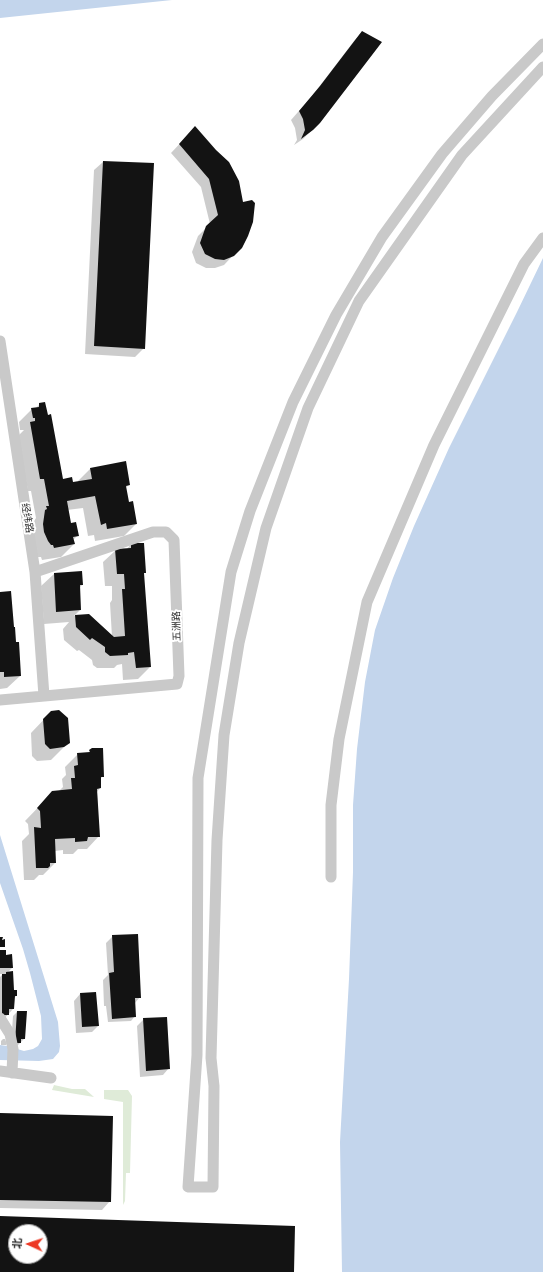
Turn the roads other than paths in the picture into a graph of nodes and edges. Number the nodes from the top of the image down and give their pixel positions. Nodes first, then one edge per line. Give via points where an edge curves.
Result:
1 (543, 44) edge
2 (543, 68) edge
3 (543, 238) edge
4 (0, 341) edge
5 (35, 572) junction
6 (44, 696) junction
7 (0, 700) edge
8 (330, 877) dead end
9 (0, 1018) edge
10 (12, 1068) junction
11 (0, 1071) edge
12 (51, 1078) dead end

1 - 2 street via 492,96 442,154 382,237 336,315 293,402 250,511 231,572 198,778 197,1055 188,1187 213,1187 214,1086 211,1058 217,840 224,735 239,643 266,528 308,408 359,301 462,155
3 - 8 street via 524,264 434,445 367,602 339,739 331,805
4 - 5 street, 经纬路
5 - 6 street, 经纬路
5 - 6 street, 五洲路 via 153,532 166,532 174,540 179,676 177,684
6 - 7 street, 五洲路
9 - 10 street via 10,1034 13,1049
10 - 11 street
10 - 12 street

